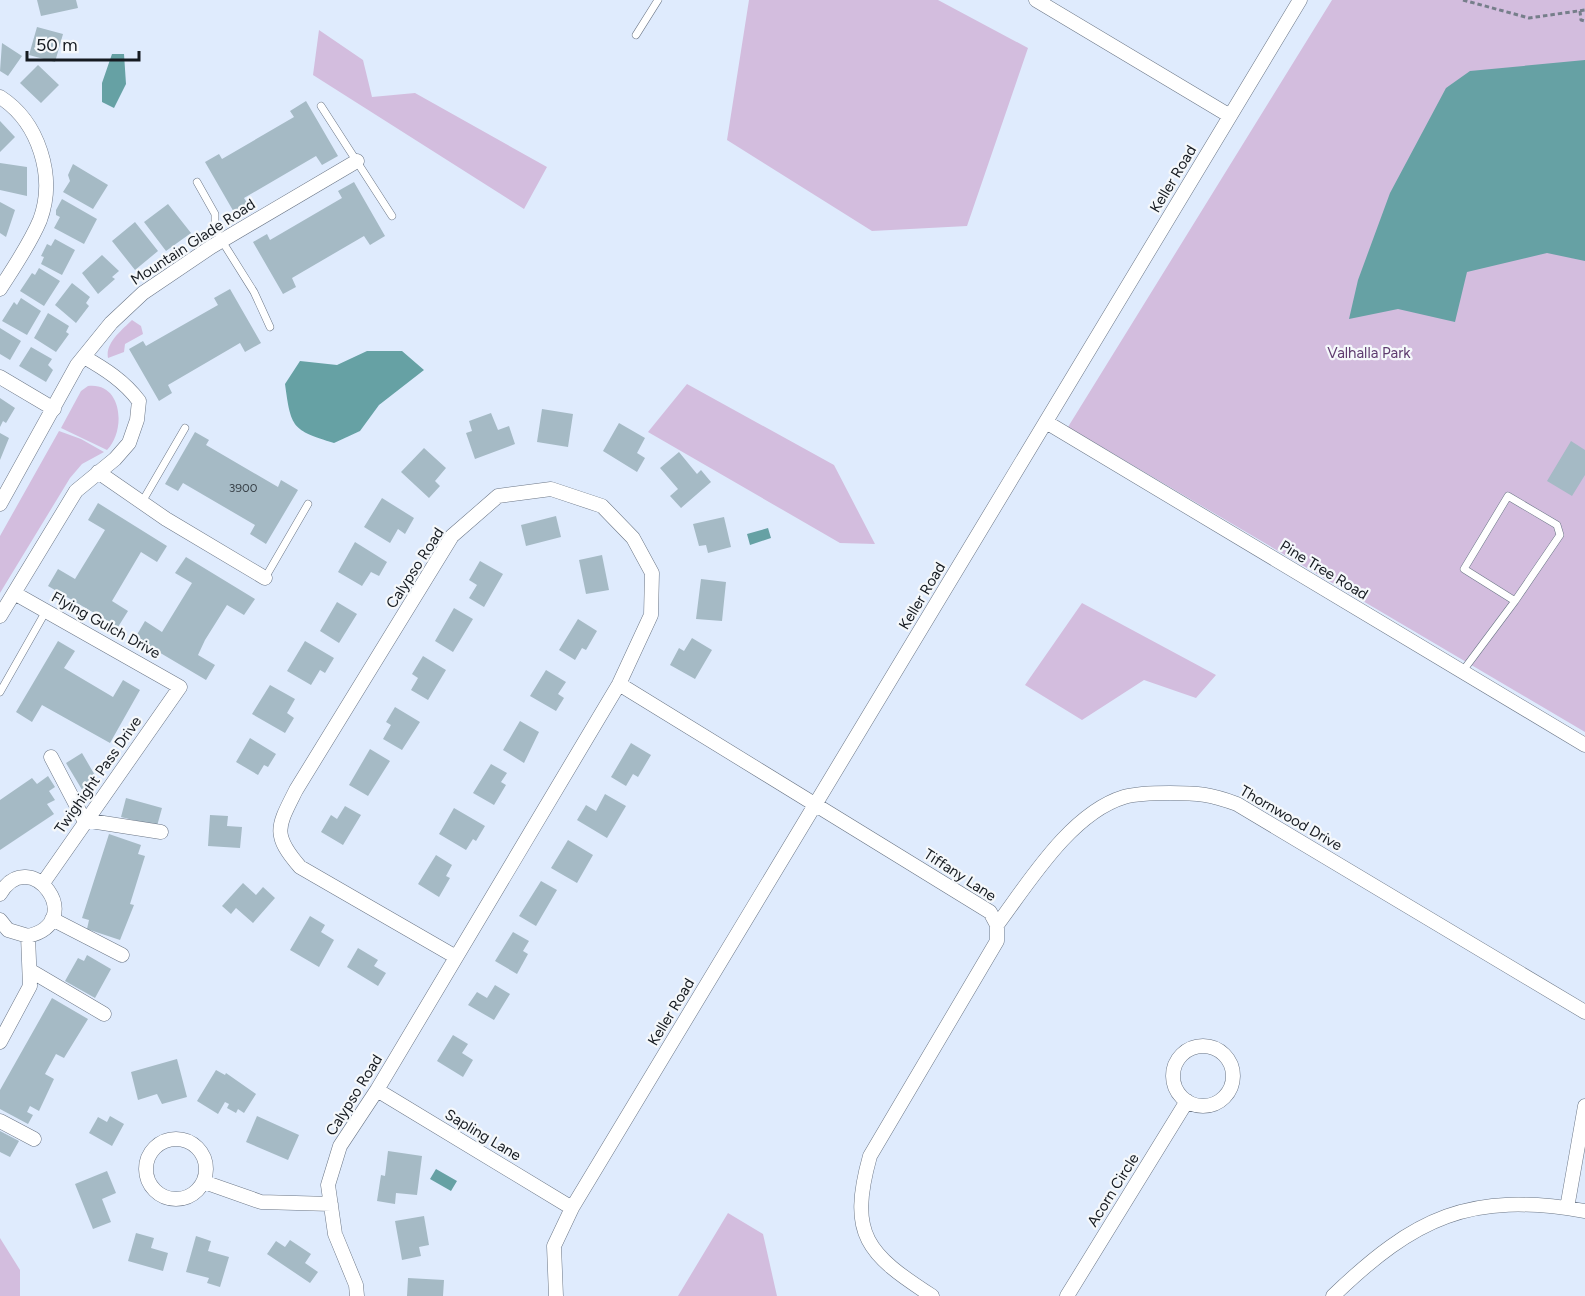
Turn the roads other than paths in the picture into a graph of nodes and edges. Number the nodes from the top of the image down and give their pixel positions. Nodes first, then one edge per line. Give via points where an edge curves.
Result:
1 (658, 0) edge
2 (1036, 0) edge
3 (1300, 0) edge
4 (636, 35) dead end
5 (0, 97) edge
6 (321, 106) dead end
7 (1230, 116) junction
8 (357, 161) junction
9 (197, 182) dead end
10 (392, 216) dead end
11 (222, 241) junction
12 (0, 289) edge
13 (270, 327) dead end
14 (84, 357) junction
15 (0, 377) edge
16 (54, 409) junction
17 (1046, 422) junction
18 (185, 428) dead end
19 (98, 472) junction
20 (142, 502) junction
21 (0, 504) edge
22 (308, 504) dead end
23 (265, 578) joint
24 (14, 593) junction
25 (1515, 601) junction
26 (46, 610) junction
27 (0, 616) edge
28 (1462, 672) junction
29 (619, 684) junction
30 (180, 687) joint
31 (0, 692) edge
32 (1585, 745) edge
33 (51, 757) dead end
34 (816, 805) junction
35 (86, 821) junction
36 (161, 832) dead end
37 (43, 883) junction
38 (2, 886) edge
39 (52, 919) junction
40 (1, 922) edge
41 (997, 925) junction
42 (28, 936) junction
43 (122, 956) dead end
44 (456, 957) junction
45 (31, 971) junction
46 (1585, 1012) edge
47 (104, 1014) dead end
48 (0, 1042) edge
49 (377, 1090) junction
50 (1187, 1101) junction
51 (1585, 1106) edge
52 (0, 1121) edge
53 (34, 1139) dead end
54 (204, 1182) junction
55 (331, 1204) junction
56 (572, 1208) junction
57 (1567, 1208) junction
58 (1585, 1211) edge
59 (357, 1296) edge
60 (556, 1296) edge
61 (932, 1296) edge
62 (1067, 1296) edge
63 (1333, 1296) edge

1 - 4 lane
2 - 7 street
3 - 7 street, Keller Road
5 - 12 street via 29,124 44,165 46,185 40,219
6 - 8 lane
7 - 17 street, Keller Road
8 - 10 lane
8 - 11 street, Mountain Glade Road
9 - 11 lane via 215,214 215,227
11 - 13 lane via 254,292
11 - 14 street, Mountain Glade Road via 143,293 111,323
14 - 16 street, Mountain Glade Road
14 - 19 street via 115,376 139,400 129,443
15 - 16 street
16 - 21 street, Mountain Glade Road
17 - 28 street, Pine Tree Road
17 - 34 street, Keller Road
18 - 20 lane
19 - 20 street
19 - 24 street via 76,491
20 - 23 street
22 - 23 lane
24 - 26 street, Flying Gulch Drive
24 - 27 street
25 - 25 lane via 1558,539 1560,529 1508,496 1464,569
25 - 28 lane
26 - 30 street, Flying Gulch Drive
26 - 31 lane
28 - 32 street, Pine Tree Road
29 - 34 street, Tiffany Lane
29 - 44 street, Calypso Road
29 - 44 street, Calypso Road via 651,615 652,573 633,538 602,506 551,489 498,496 452,536 296,790 279,825 284,848 300,867
30 - 35 street, Twighight Pass Drive
33 - 35 street
34 - 41 street, Tiffany Lane via 980,905 990,912
34 - 56 street, Keller Road
35 - 36 street
35 - 37 street, Twighight Pass Drive
37 - 38 street via 21,878
37 - 39 street via 54,900
39 - 42 street via 42,930
39 - 43 street
40 - 42 street via 16,934
41 - 46 street, Thornwood Drive via 1070,832 1092,813 1124,797 1208,793 1237,804
41 - 61 street, Tiffany Lane via 997,941 870,1156 861,1187 860,1215 875,1251
42 - 45 street
44 - 49 street, Calypso Road
45 - 47 street
45 - 48 street via 30,986
49 - 55 street, Calypso Road via 340,1146 328,1185
49 - 56 street, Sapling Lane
50 - 50 street via 1173,1082 1178,1059 1195,1047 1206,1046 1222,1053 1232,1070 1230,1089 1223,1098 1206,1105
50 - 62 street, Acorn Circle
51 - 57 street
52 - 53 street
54 - 54 street via 197,1191 180,1199 157,1192 147,1176 151,1153 168,1140 180,1139 196,1146 206,1164
54 - 55 street via 261,1202
55 - 59 street, Calypso Road via 335,1233
56 - 60 street, Keller Road via 554,1246
57 - 58 street
57 - 63 street via 1492,1204 1438,1218 1386,1248

